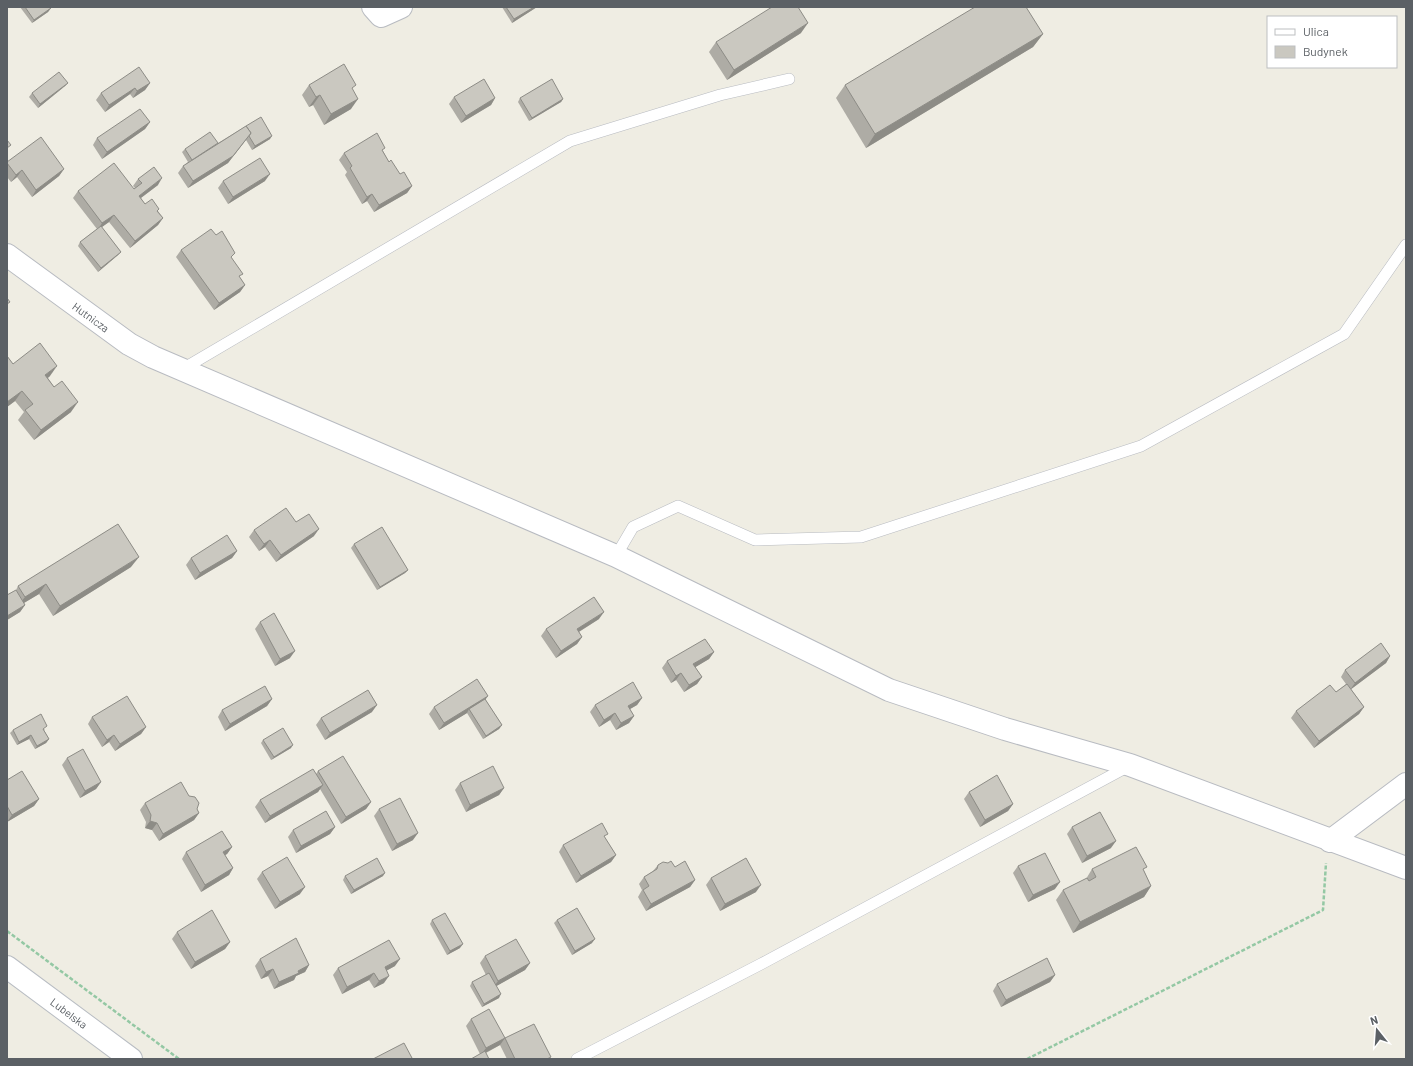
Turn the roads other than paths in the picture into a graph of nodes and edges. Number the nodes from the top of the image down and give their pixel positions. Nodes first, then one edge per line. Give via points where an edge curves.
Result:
1 (373, 7) edge
2 (401, 7) edge
3 (788, 78) dead end
4 (1406, 244) edge
5 (7, 255) edge
6 (180, 370) junction
7 (616, 556) junction
8 (1130, 766) junction
9 (1406, 784) edge
10 (1330, 841) junction
11 (1406, 868) edge
12 (7, 967) edge
13 (131, 1059) edge
14 (577, 1059) edge

1 - 2 street via 381,16
3 - 6 lane via 720,95 570,141
4 - 7 lane via 1344,334 1141,446 861,537 755,540 678,506 633,527
5 - 6 street, Hutnicza via 129,344
6 - 7 street, Hutnicza
7 - 8 street, Hutnicza via 889,690 1005,729
8 - 10 street, Hutnicza
8 - 14 lane via 761,964
9 - 10 street
10 - 11 street, Hutnicza
12 - 13 street, Lubelska

